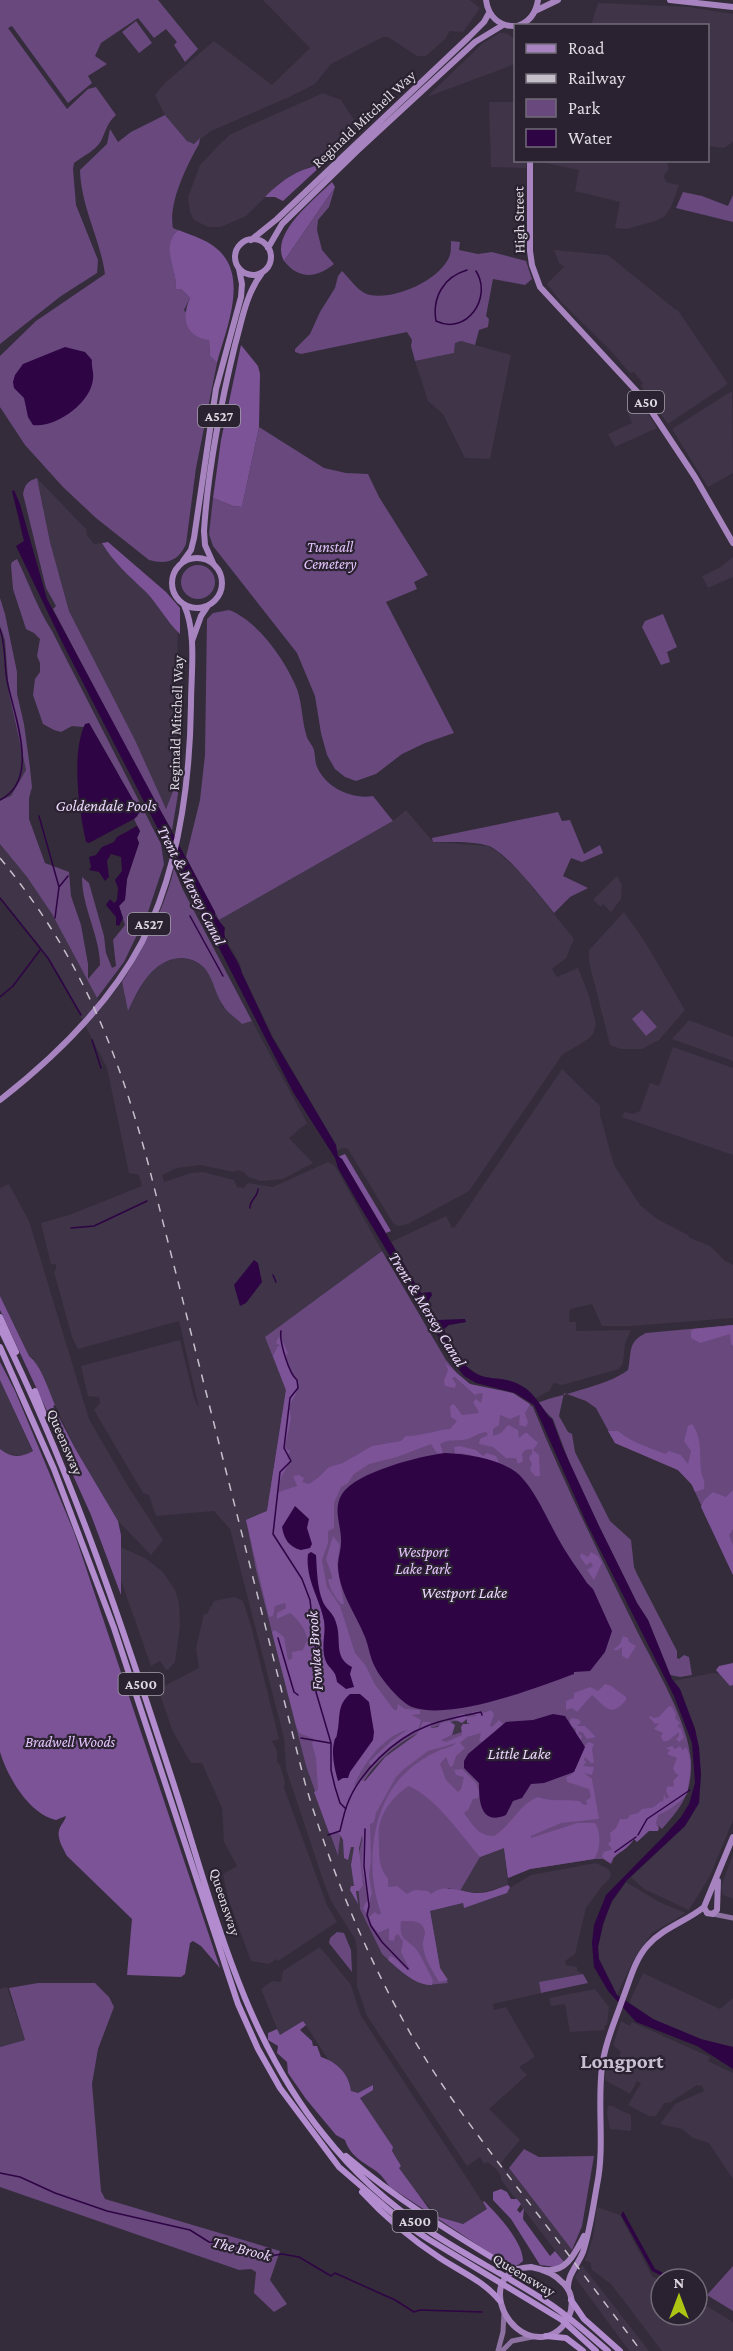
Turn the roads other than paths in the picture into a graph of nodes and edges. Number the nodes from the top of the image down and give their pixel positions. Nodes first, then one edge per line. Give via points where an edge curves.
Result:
1 (486, 0) edge
2 (537, 0) edge
3 (558, 0) edge
4 (670, 0) edge
5 (733, 7) edge
6 (489, 13) junction
7 (534, 13) junction
8 (518, 24) edge
9 (531, 24) edge
10 (512, 26) edge
11 (530, 162) edge
12 (251, 240) junction
13 (268, 248) junction
14 (239, 269) junction
15 (262, 273) junction
16 (733, 543) edge
17 (183, 561) junction
18 (213, 563) junction
19 (184, 604) junction
20 (208, 605) junction
21 (191, 645) junction
22 (0, 1100) edge
23 (0, 1317) edge
24 (0, 1328) edge
25 (0, 1347) edge
26 (57, 1453) junction
27 (733, 1837) edge
28 (718, 1875) junction
29 (717, 1906) junction
30 (707, 1909) junction
31 (733, 1918) edge
32 (325, 2137) junction
33 (339, 2167) junction
34 (587, 2231) junction
35 (517, 2269) junction
36 (542, 2270) junction
37 (568, 2289) junction
38 (571, 2300) junction
39 (500, 2301) junction
40 (504, 2313) junction
41 (546, 2336) junction
42 (537, 2337) junction
43 (500, 2351) edge
44 (583, 2351) edge
45 (596, 2351) edge
46 (608, 2351) edge
47 (620, 2351) edge

1 - 6 main road
2 - 7 main road
3 - 7 main road, Reginald Mitchell Way
4 - 5 main road
6 - 10 main road via 496,21
6 - 12 main road, Reginald Mitchell Way via 469,38
7 - 8 main road, Reginald Mitchell Way
7 - 9 main road
10 - 13 main road, Reginald Mitchell Way via 475,42 282,224
11 - 16 main road, High Street / A50 via 530,251 537,279 546,294 642,397
12 - 13 main road
12 - 14 main road via 236,251
13 - 15 main road via 270,261
14 - 15 main road via 251,275
14 - 17 main road, A527 via 240,297 216,389 194,538
15 - 18 main road, A527 via 247,302 214,442 204,539
17 - 18 main road via 196,557
17 - 19 main road, A527 via 172,584 175,596
18 - 20 main road, A527 via 220,571 222,584 219,596
19 - 20 main road via 195,608
19 - 21 main road, Reginald Mitchell Way / A527
20 - 21 main road, Reginald Mitchell Way / A527
21 - 22 main road, Reginald Mitchell Way / A527 via 189,756 178,835 142,941 121,977 82,1025
23 - 26 highway via 42,1406
24 - 26 highway, Queensway / A500
25 - 33 highway, Queensway / A500 via 54,1469 114,1628 237,2004 280,2088
26 - 32 highway, Queensway / A500 via 122,1623 245,2000 285,2081
27 - 28 main road
28 - 29 main road
28 - 30 main road
29 - 30 main road
29 - 30 main road via 711,1901
29 - 31 main road
30 - 31 main road
30 - 34 main road via 649,1944 629,1980 604,2057 600,2164
32 - 35 highway via 412,2207 506,2266
32 - 46 highway, Queensway / A500 via 358,2174 410,2218 550,2304
33 - 39 highway via 408,2235 487,2286
33 - 45 highway, Queensway / A500 via 404,2223 562,2320
34 - 36 main road via 566,2265 555,2271
34 - 37 main road
35 - 36 main road
35 - 39 main road via 501,2289
36 - 37 main road
37 - 38 main road
38 - 41 main road via 569,2317 560,2330
38 - 47 highway via 584,2319
39 - 40 main road
40 - 42 main road via 515,2326
40 - 43 main road
41 - 42 main road
41 - 44 highway via 566,2338
42 - 43 main road via 512,2341

